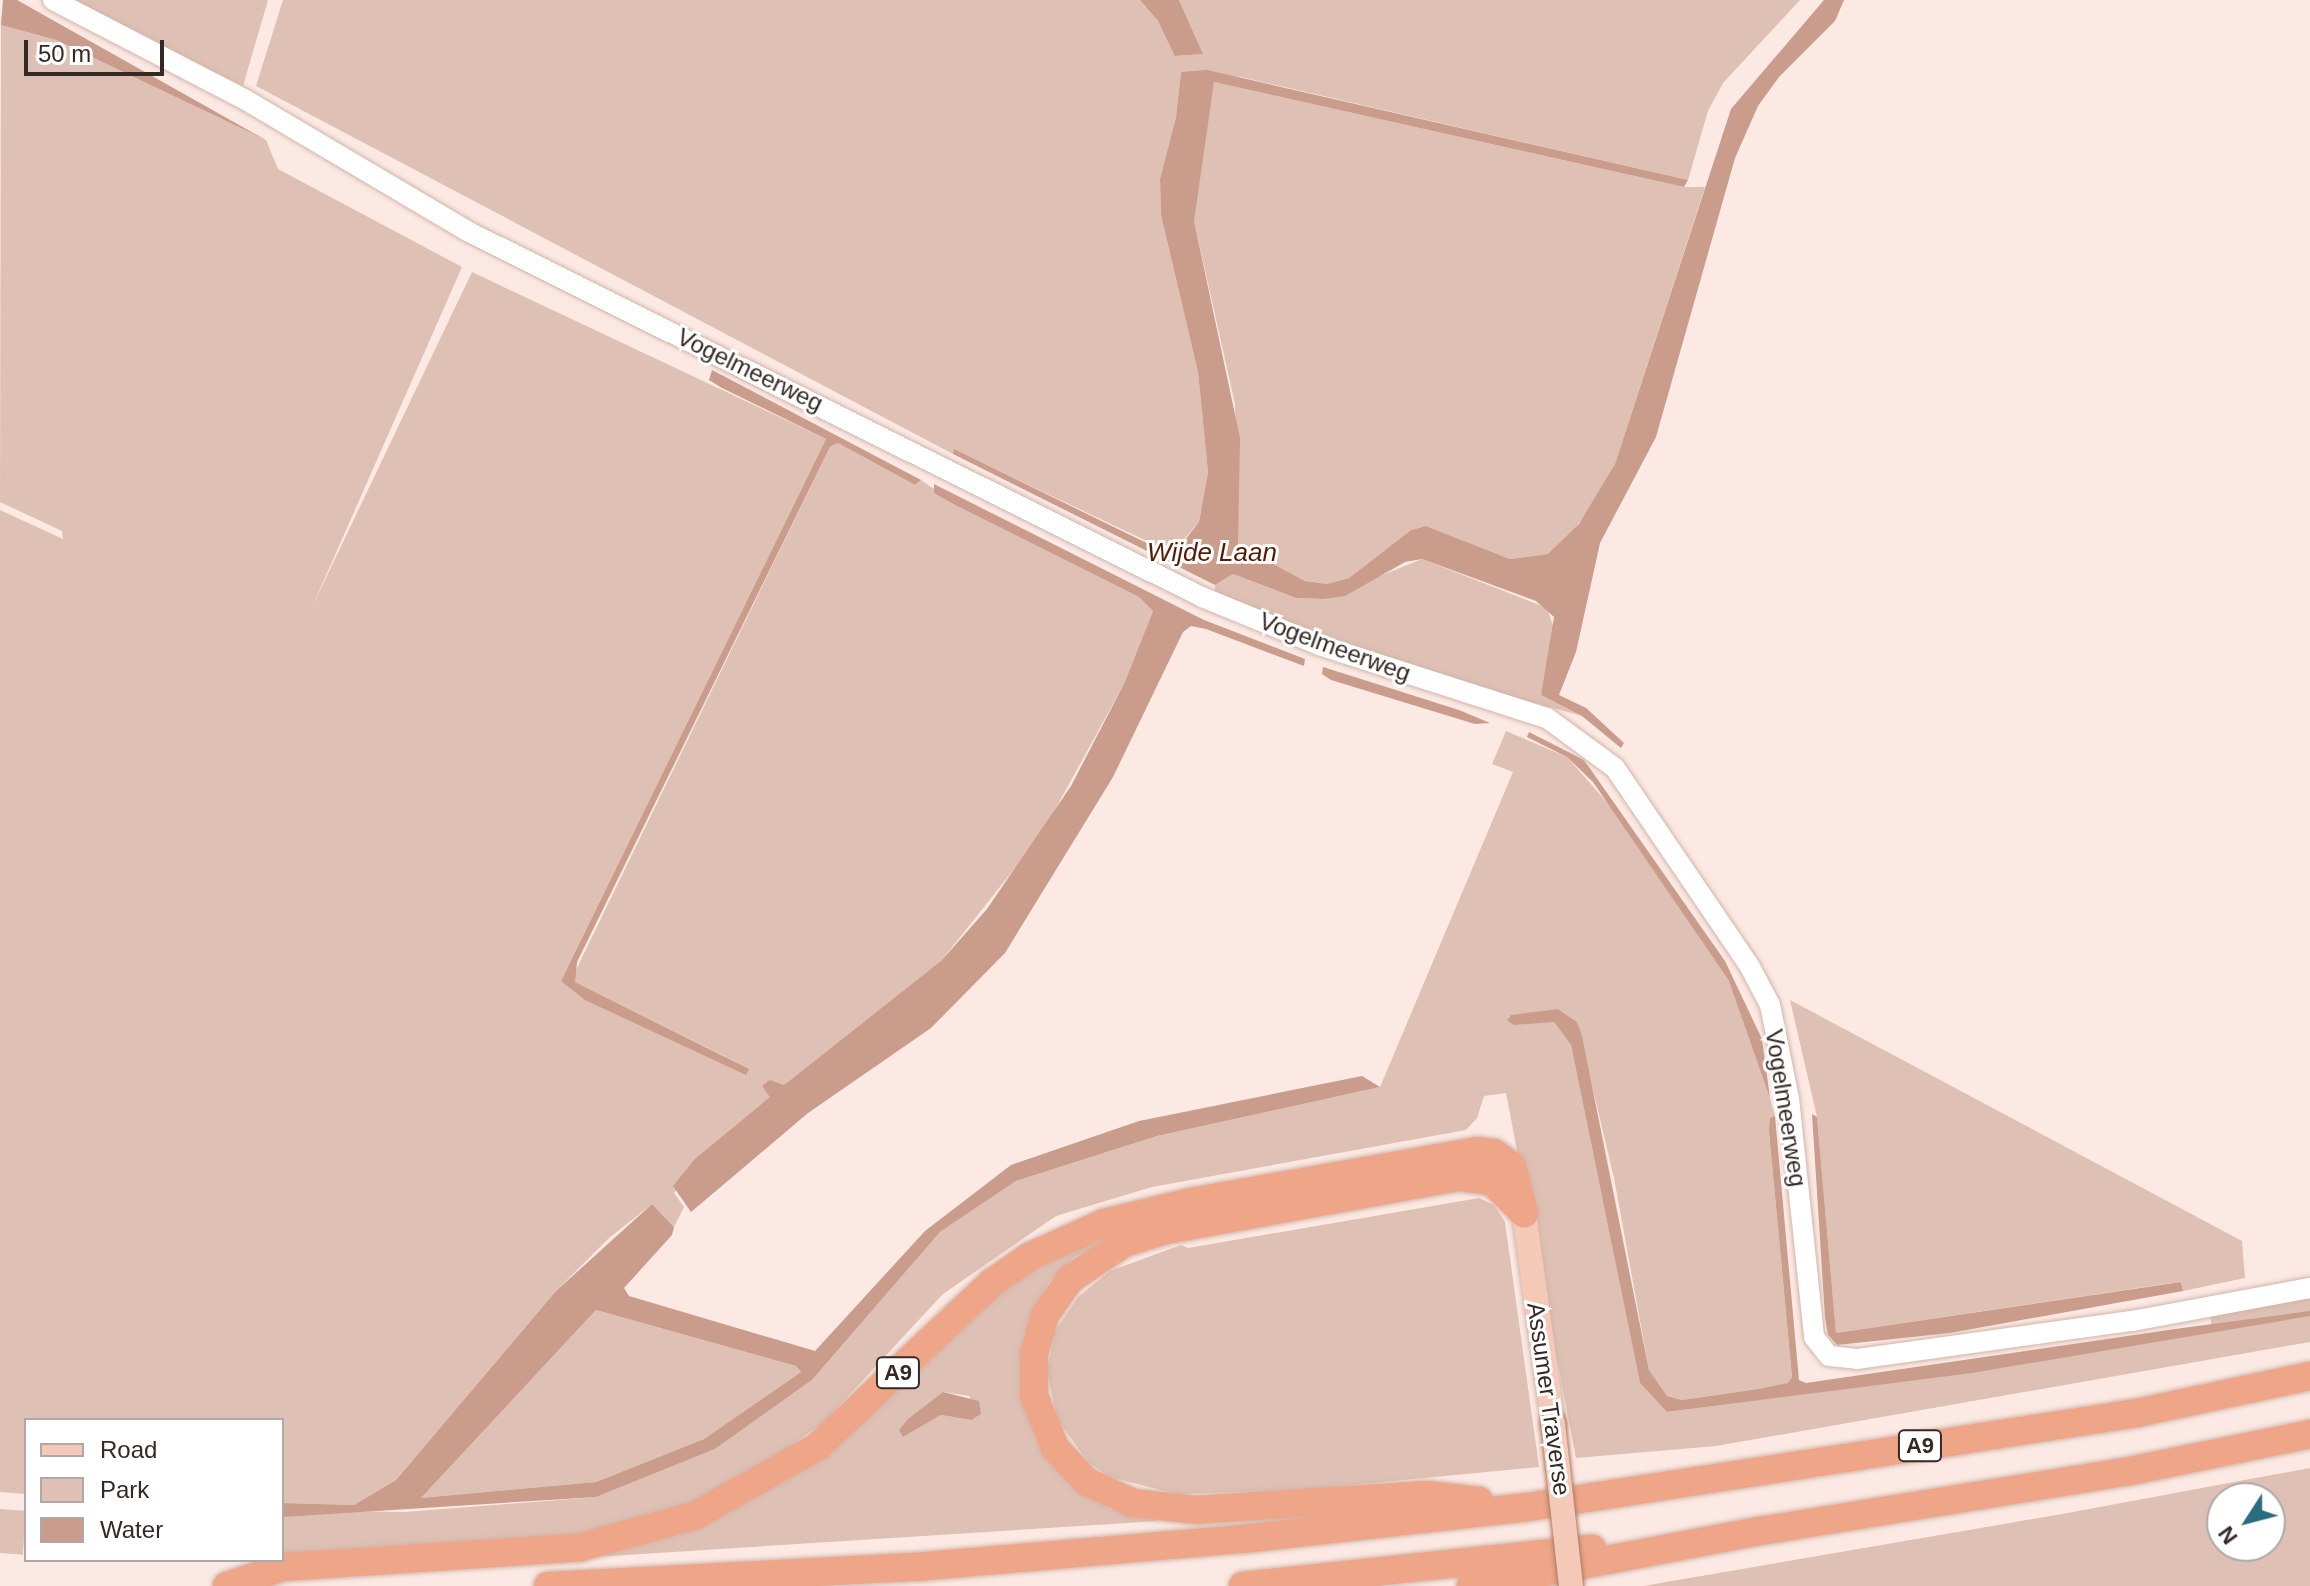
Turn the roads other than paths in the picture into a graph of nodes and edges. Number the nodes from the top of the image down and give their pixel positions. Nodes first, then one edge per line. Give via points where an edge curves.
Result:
1 (53, 0) edge
2 (1524, 1213) junction
3 (2310, 1288) edge
4 (2310, 1376) edge
5 (2310, 1434) edge
6 (1528, 1507) junction
7 (1760, 1531) junction
8 (227, 1586) edge
9 (548, 1586) edge
10 (1243, 1586) edge
11 (1471, 1586) edge
12 (1571, 1586) edge

1 - 3 street, Vogelmeerweg via 244,99 467,231 1202,597 1319,645 1547,718 1615,768 1750,967 1770,1005 1789,1098 1814,1337 1829,1356 1857,1359 2132,1321
2 - 6 highway, A9 via 1492,1181 1459,1177 1166,1230 1124,1243 1095,1259 1056,1296 1038,1333 1033,1375 1044,1428 1071,1469 1133,1503 1197,1510 1426,1495
2 - 8 highway, A9 via 1512,1166 1494,1153 1477,1151 1191,1202 1104,1223 1029,1257 993,1282 817,1447 696,1515 581,1547 283,1567
2 - 12 main road, Assumer Traverse, bridge
4 - 6 highway, A9 via 2137,1413
5 - 7 highway via 2135,1470
6 - 9 highway, A9 via 1243,1539 942,1564
7 - 10 highway
7 - 11 highway

